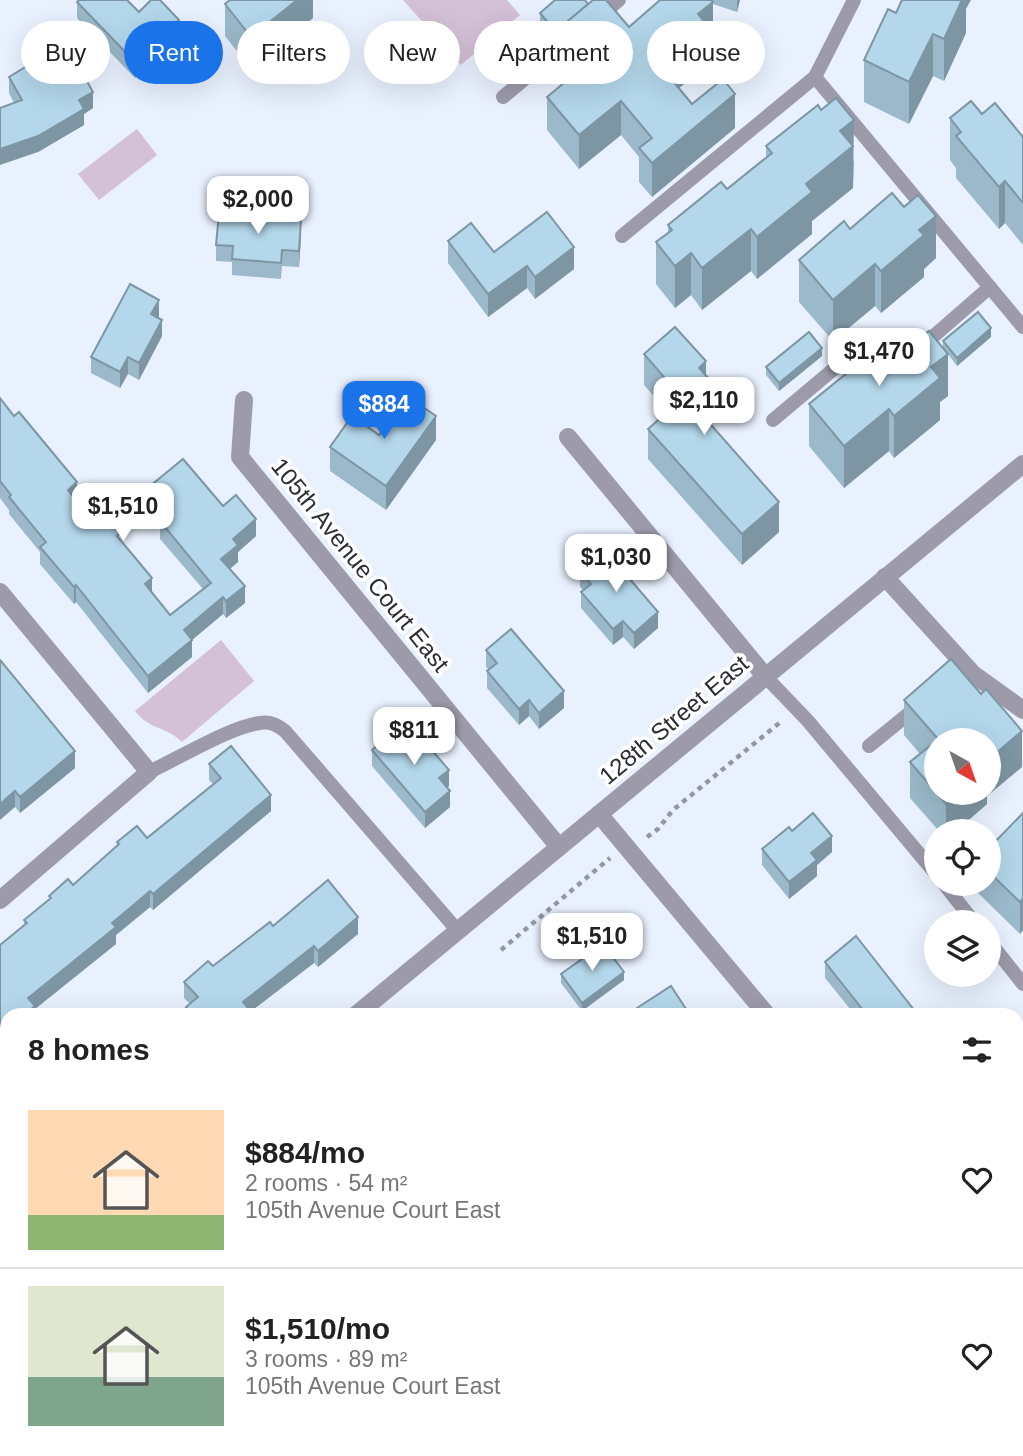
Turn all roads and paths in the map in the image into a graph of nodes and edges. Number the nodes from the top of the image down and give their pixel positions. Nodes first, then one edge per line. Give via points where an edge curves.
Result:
1 (619, 0) edge
2 (854, 0) edge
3 (815, 77) junction
4 (503, 97) dead end
5 (622, 236) dead end
6 (990, 287) junction
7 (1023, 327) edge
8 (244, 400) dead end
9 (773, 420) dead end
10 (568, 437) dead end
11 (1023, 464) edge
12 (885, 577) junction
13 (0, 592) edge
14 (765, 676) junction
15 (928, 699) edge
16 (1023, 710) edge
17 (786, 717) dead end
18 (869, 746) dead end
19 (149, 772) junction
20 (599, 814) junction
21 (647, 837) dead end
22 (559, 847) junction
23 (613, 856) dead end
24 (924, 860) edge
25 (953, 896) edge
26 (0, 900) edge
27 (965, 910) edge
28 (457, 931) junction
29 (500, 950) dead end
30 (1001, 956) edge
31 (1023, 984) edge
32 (364, 1008) edge
33 (761, 1008) edge

1 - 4 lane
2 - 3 lane
3 - 5 lane
3 - 6 lane
6 - 7 lane
6 - 9 lane via 922,347 906,355 835,368
8 - 22 street, 105th Avenue Court East via 240,457
10 - 14 street
11 - 12 street, 128th Street East
12 - 14 street, 128th Street East
12 - 16 street via 962,671
13 - 19 street
14 - 20 street, 128th Street East
14 - 24 lane
15 - 18 lane
17 - 21 path
19 - 26 street
19 - 28 lane via 241,728 273,723 285,731
20 - 22 street, 128th Street East
20 - 33 street
22 - 28 street, 128th Street East
23 - 29 path
25 - 27 lane
28 - 32 street, 128th Street East
30 - 31 lane

